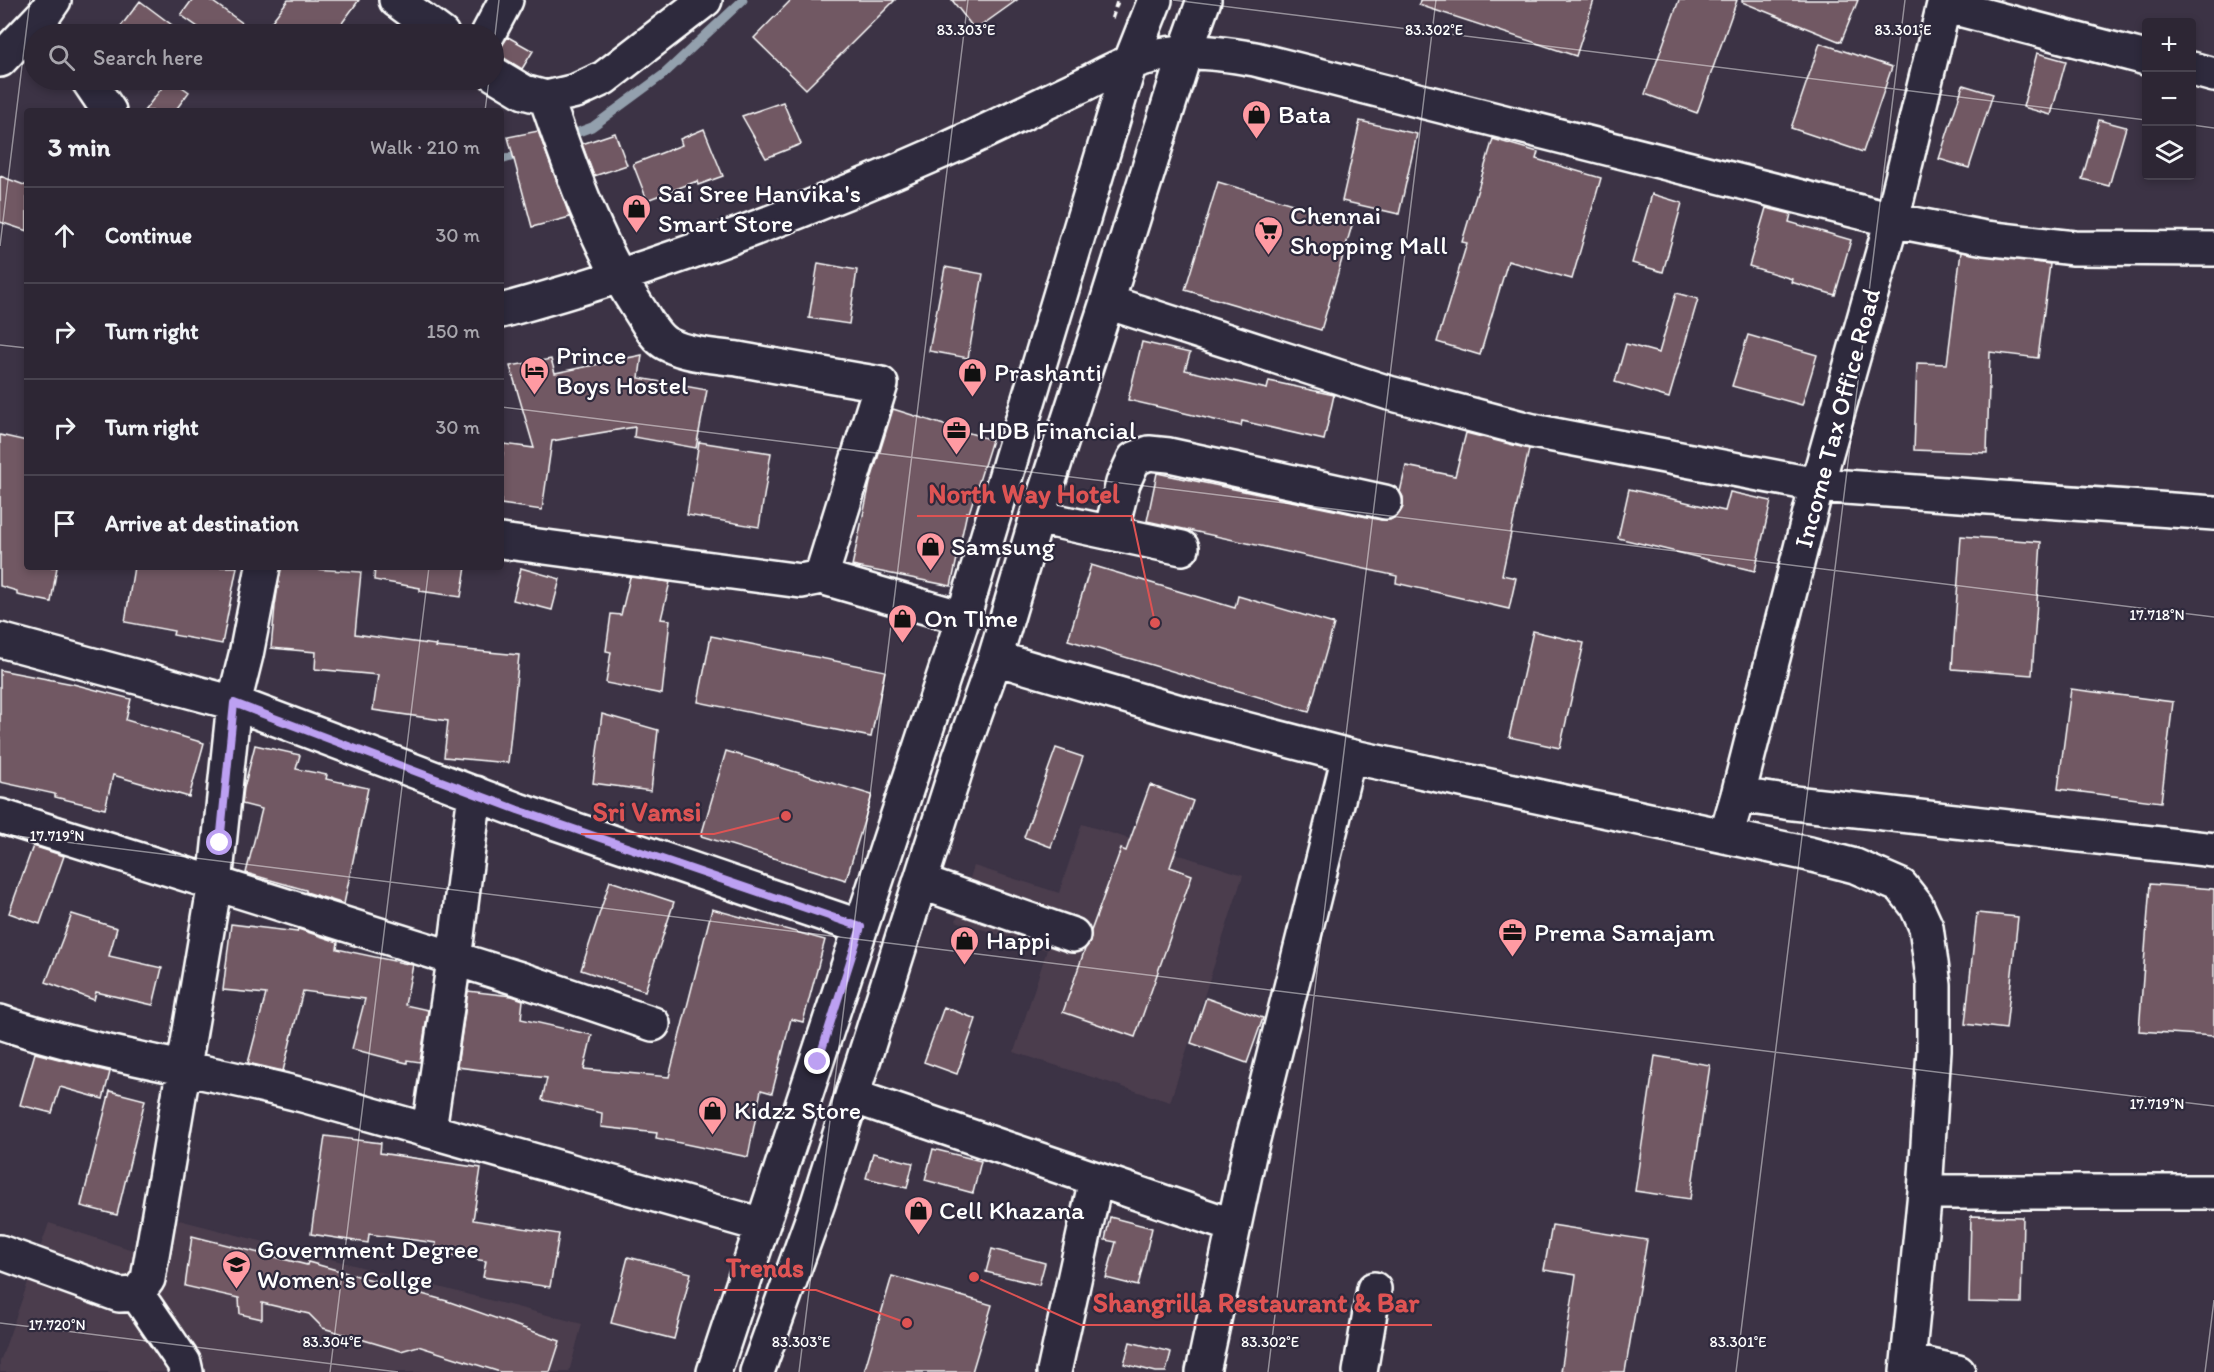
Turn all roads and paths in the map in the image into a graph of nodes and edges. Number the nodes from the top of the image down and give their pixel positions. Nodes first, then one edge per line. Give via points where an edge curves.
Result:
1 (396, 0) edge
2 (506, 0) edge
3 (705, 0) edge
4 (1155, 0) edge
5 (1204, 0) edge
6 (1945, 3) edge
7 (428, 24) edge
8 (493, 24) edge
9 (24, 40) edge
10 (1186, 51) junction
11 (2142, 57) edge
12 (0, 60) edge
13 (1130, 63) junction
14 (2196, 70) edge
15 (2214, 75) edge
16 (504, 80) edge
17 (95, 90) edge
18 (546, 98) junction
19 (107, 108) edge
20 (1892, 220) junction
21 (2214, 249) edge
22 (618, 277) junction
23 (1107, 302) junction
24 (504, 310) edge
25 (1817, 485) junction
26 (1385, 502) dead end
27 (2214, 513) edge
28 (1037, 517) junction
29 (1111, 532) junction
30 (504, 541) edge
31 (1182, 548) dead end
32 (262, 570) edge
33 (821, 577) junction
34 (963, 618) junction
35 (0, 640) edge
36 (994, 658) junction
37 (234, 703) junction
38 (1350, 756) junction
39 (475, 793) junction
40 (1738, 795) junction
41 (0, 816) edge
42 (1726, 836) junction
43 (2214, 850) edge
44 (920, 882) junction
45 (215, 883) junction
46 (861, 927) junction
47 (1073, 935) dead end
48 (454, 960) junction
49 (0, 1022) edge
50 (653, 1024) dead end
51 (185, 1068) junction
52 (852, 1096) junction
53 (429, 1130) junction
54 (1096, 1179) junction
55 (1924, 1192) junction
56 (2214, 1192) edge
57 (762, 1224) junction
58 (1234, 1226) junction
59 (0, 1252) edge
60 (1374, 1289) dead end
61 (137, 1294) junction
62 (1908, 1367) edge
63 (186, 1372) edge
64 (714, 1372) edge
65 (757, 1372) edge
66 (1054, 1372) edge
67 (1203, 1372) edge
68 (1360, 1372) edge
69 (1958, 1372) edge

1 - 7 street
2 - 8 street
3 - 18 street via 604,78 576,91
4 - 13 street
5 - 10 street
6 - 11 street
6 - 20 street, Income Tax Office Road
9 - 12 street
10 - 13 street
10 - 20 street via 1255,59
10 - 23 street
13 - 22 street via 944,150 769,223
13 - 34 street
14 - 15 street
16 - 18 street via 524,92
17 - 19 street
18 - 22 street via 577,185
20 - 21 street via 1985,238 2074,248
20 - 25 street, Income Tax Office Road
22 - 24 street
22 - 33 street via 655,333 676,348 882,384
23 - 25 street via 1389,393 1522,428
23 - 28 street
25 - 27 street
25 - 40 street, Income Tax Office Road
26 - 29 street via 1149,453 1134,459 1123,483
28 - 29 street
28 - 36 street
29 - 31 street
30 - 33 street via 801,581
32 - 37 street
33 - 34 street
34 - 46 street
35 - 37 street
36 - 38 street
36 - 44 street
37 - 39 street
37 - 45 street
38 - 42 street
38 - 58 street
39 - 46 street
39 - 48 street
40 - 42 street, Income Tax Office Road
40 - 43 street
41 - 45 street
42 - 55 street via 1855,866 1901,886 1916,905 1926,927 1934,985 1934,1050
44 - 47 street
44 - 52 street
45 - 48 street
45 - 51 street
46 - 57 street
48 - 50 street
48 - 53 street
49 - 51 street via 90,1048
51 - 53 street via 244,1079
51 - 61 street via 148,1279
52 - 54 street
52 - 65 street
53 - 57 street
54 - 58 street
54 - 66 street
55 - 56 street
55 - 62 street
57 - 64 street
58 - 67 street
59 - 61 street via 119,1295
60 - 68 street
61 - 63 street via 184,1363
62 - 69 street

